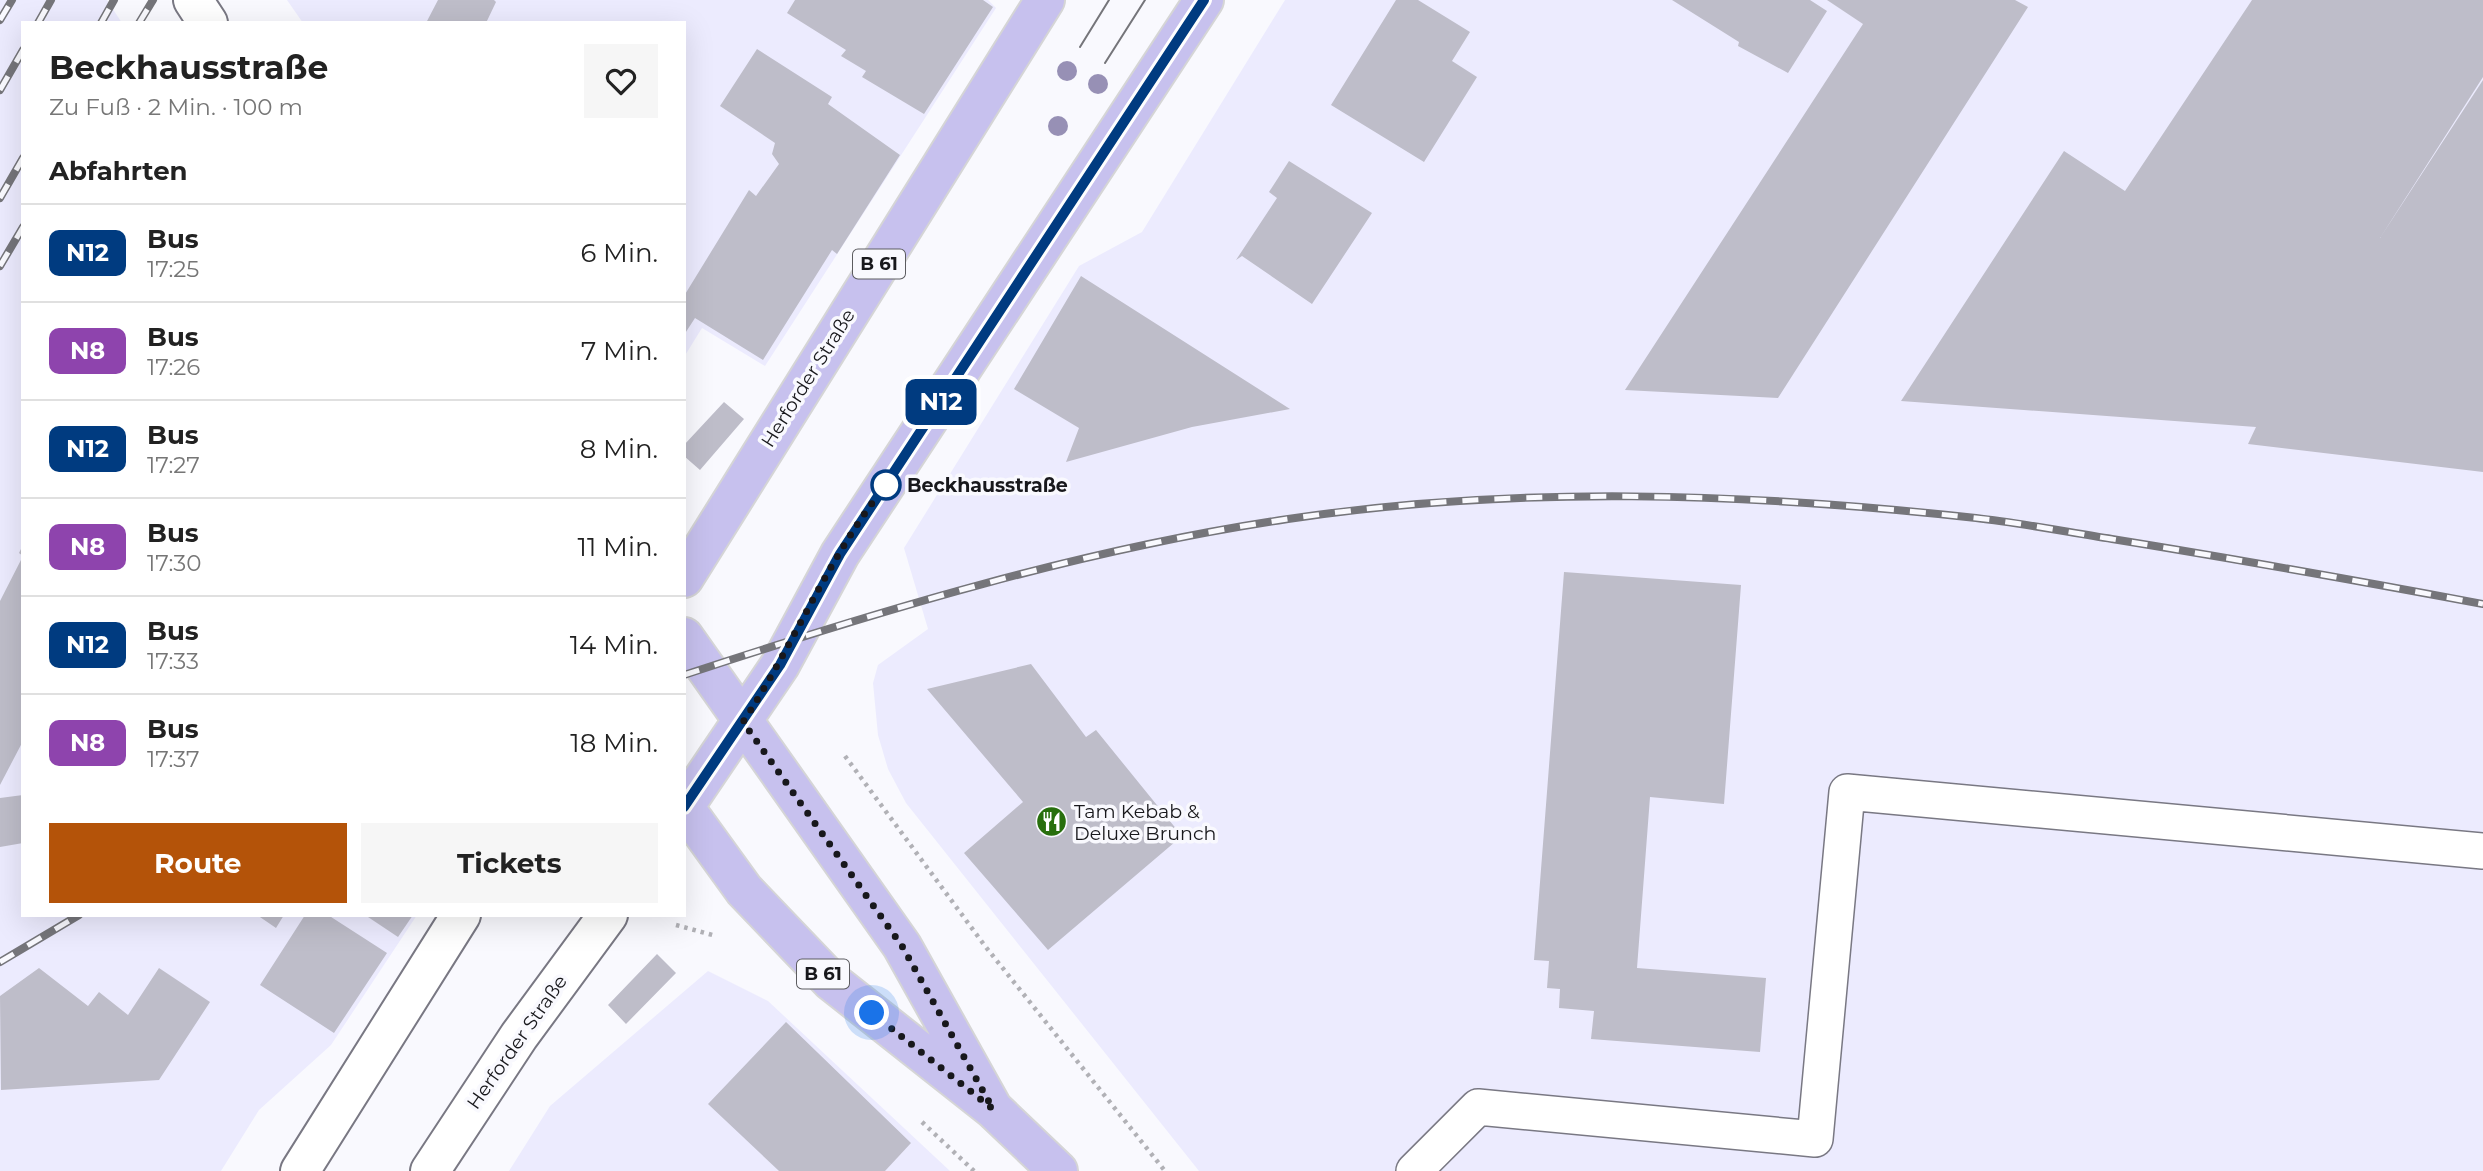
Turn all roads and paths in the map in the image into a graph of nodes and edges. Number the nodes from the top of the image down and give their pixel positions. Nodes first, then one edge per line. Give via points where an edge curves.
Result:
1 (193, 0) edge
2 (1045, 0) edge
3 (1203, 0) edge
4 (207, 21) edge
5 (686, 575) edge
6 (686, 640) edge
7 (743, 722) junction
8 (845, 756) dead end
9 (686, 804) edge
10 (686, 810) edge
11 (2483, 851) edge
12 (460, 917) edge
13 (607, 917) edge
14 (993, 1109) junction
15 (300, 1171) edge
16 (429, 1171) edge
17 (1058, 1171) edge
18 (1166, 1171) edge
19 (1413, 1171) edge

1 - 4 street
2 - 5 main road, Herforder Straße / B 61
3 - 7 main road, B 61 via 840,554 780,665
6 - 7 main road
7 - 9 main road, B 61
7 - 14 main road, B 61 via 902,946
8 - 18 path via 985,946
10 - 14 main road, B 61 via 744,890 831,981
11 - 19 lane via 1847,792 1815,1139 1478,1107
12 - 15 street
13 - 16 street, Herforder Straße via 519,1036
14 - 17 main road, B 61

